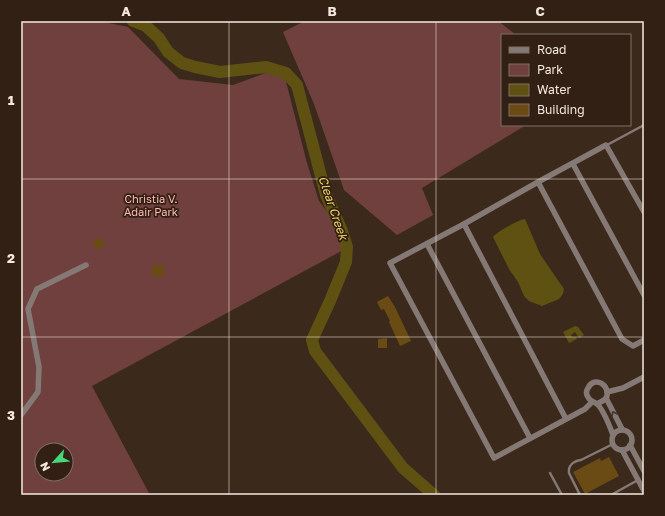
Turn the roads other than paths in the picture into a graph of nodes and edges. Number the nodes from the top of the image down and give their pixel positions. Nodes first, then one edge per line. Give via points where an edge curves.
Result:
1 (644, 125) edge
2 (606, 145) junction
3 (573, 164) junction
4 (538, 182) junction
5 (644, 212) edge
6 (464, 224) junction
7 (427, 244) junction
8 (86, 265) dead end
9 (644, 295) edge
10 (644, 340) edge
11 (644, 377) edge
12 (608, 392) junction
13 (606, 398) junction
14 (595, 403) junction
15 (21, 415) edge
16 (566, 419) junction
17 (622, 429) junction
18 (613, 434) junction
19 (530, 438) junction
20 (613, 444) junction
21 (630, 445) junction
22 (622, 450) junction
23 (644, 470) edge
24 (550, 473) dead end
25 (638, 480) junction
26 (644, 491) edge
27 (562, 495) edge
28 (580, 495) edge
29 (611, 495) edge

1 - 2 lane
2 - 3 street
2 - 5 street
3 - 4 street
3 - 9 street
4 - 6 street
4 - 10 street via 622,339 633,346
6 - 7 street
6 - 16 street
7 - 19 street
7 - 19 street via 390,264 494,458
8 - 15 street via 37,289 28,309 39,367 38,392
11 - 12 street via 623,388
12 - 13 street
12 - 14 street via 603,384 593,383 587,391 588,398
13 - 14 street
17 -> 13 street
14 - 16 street
14 - 18 street
16 - 19 street
17 - 18 street
17 - 21 street via 630,434
18 - 20 street
20 - 22 street
20 - 28 lane via 571,465 569,473
21 - 22 street
21 - 23 street
22 - 25 street
24 - 27 lane
25 - 26 street
25 - 29 lane

